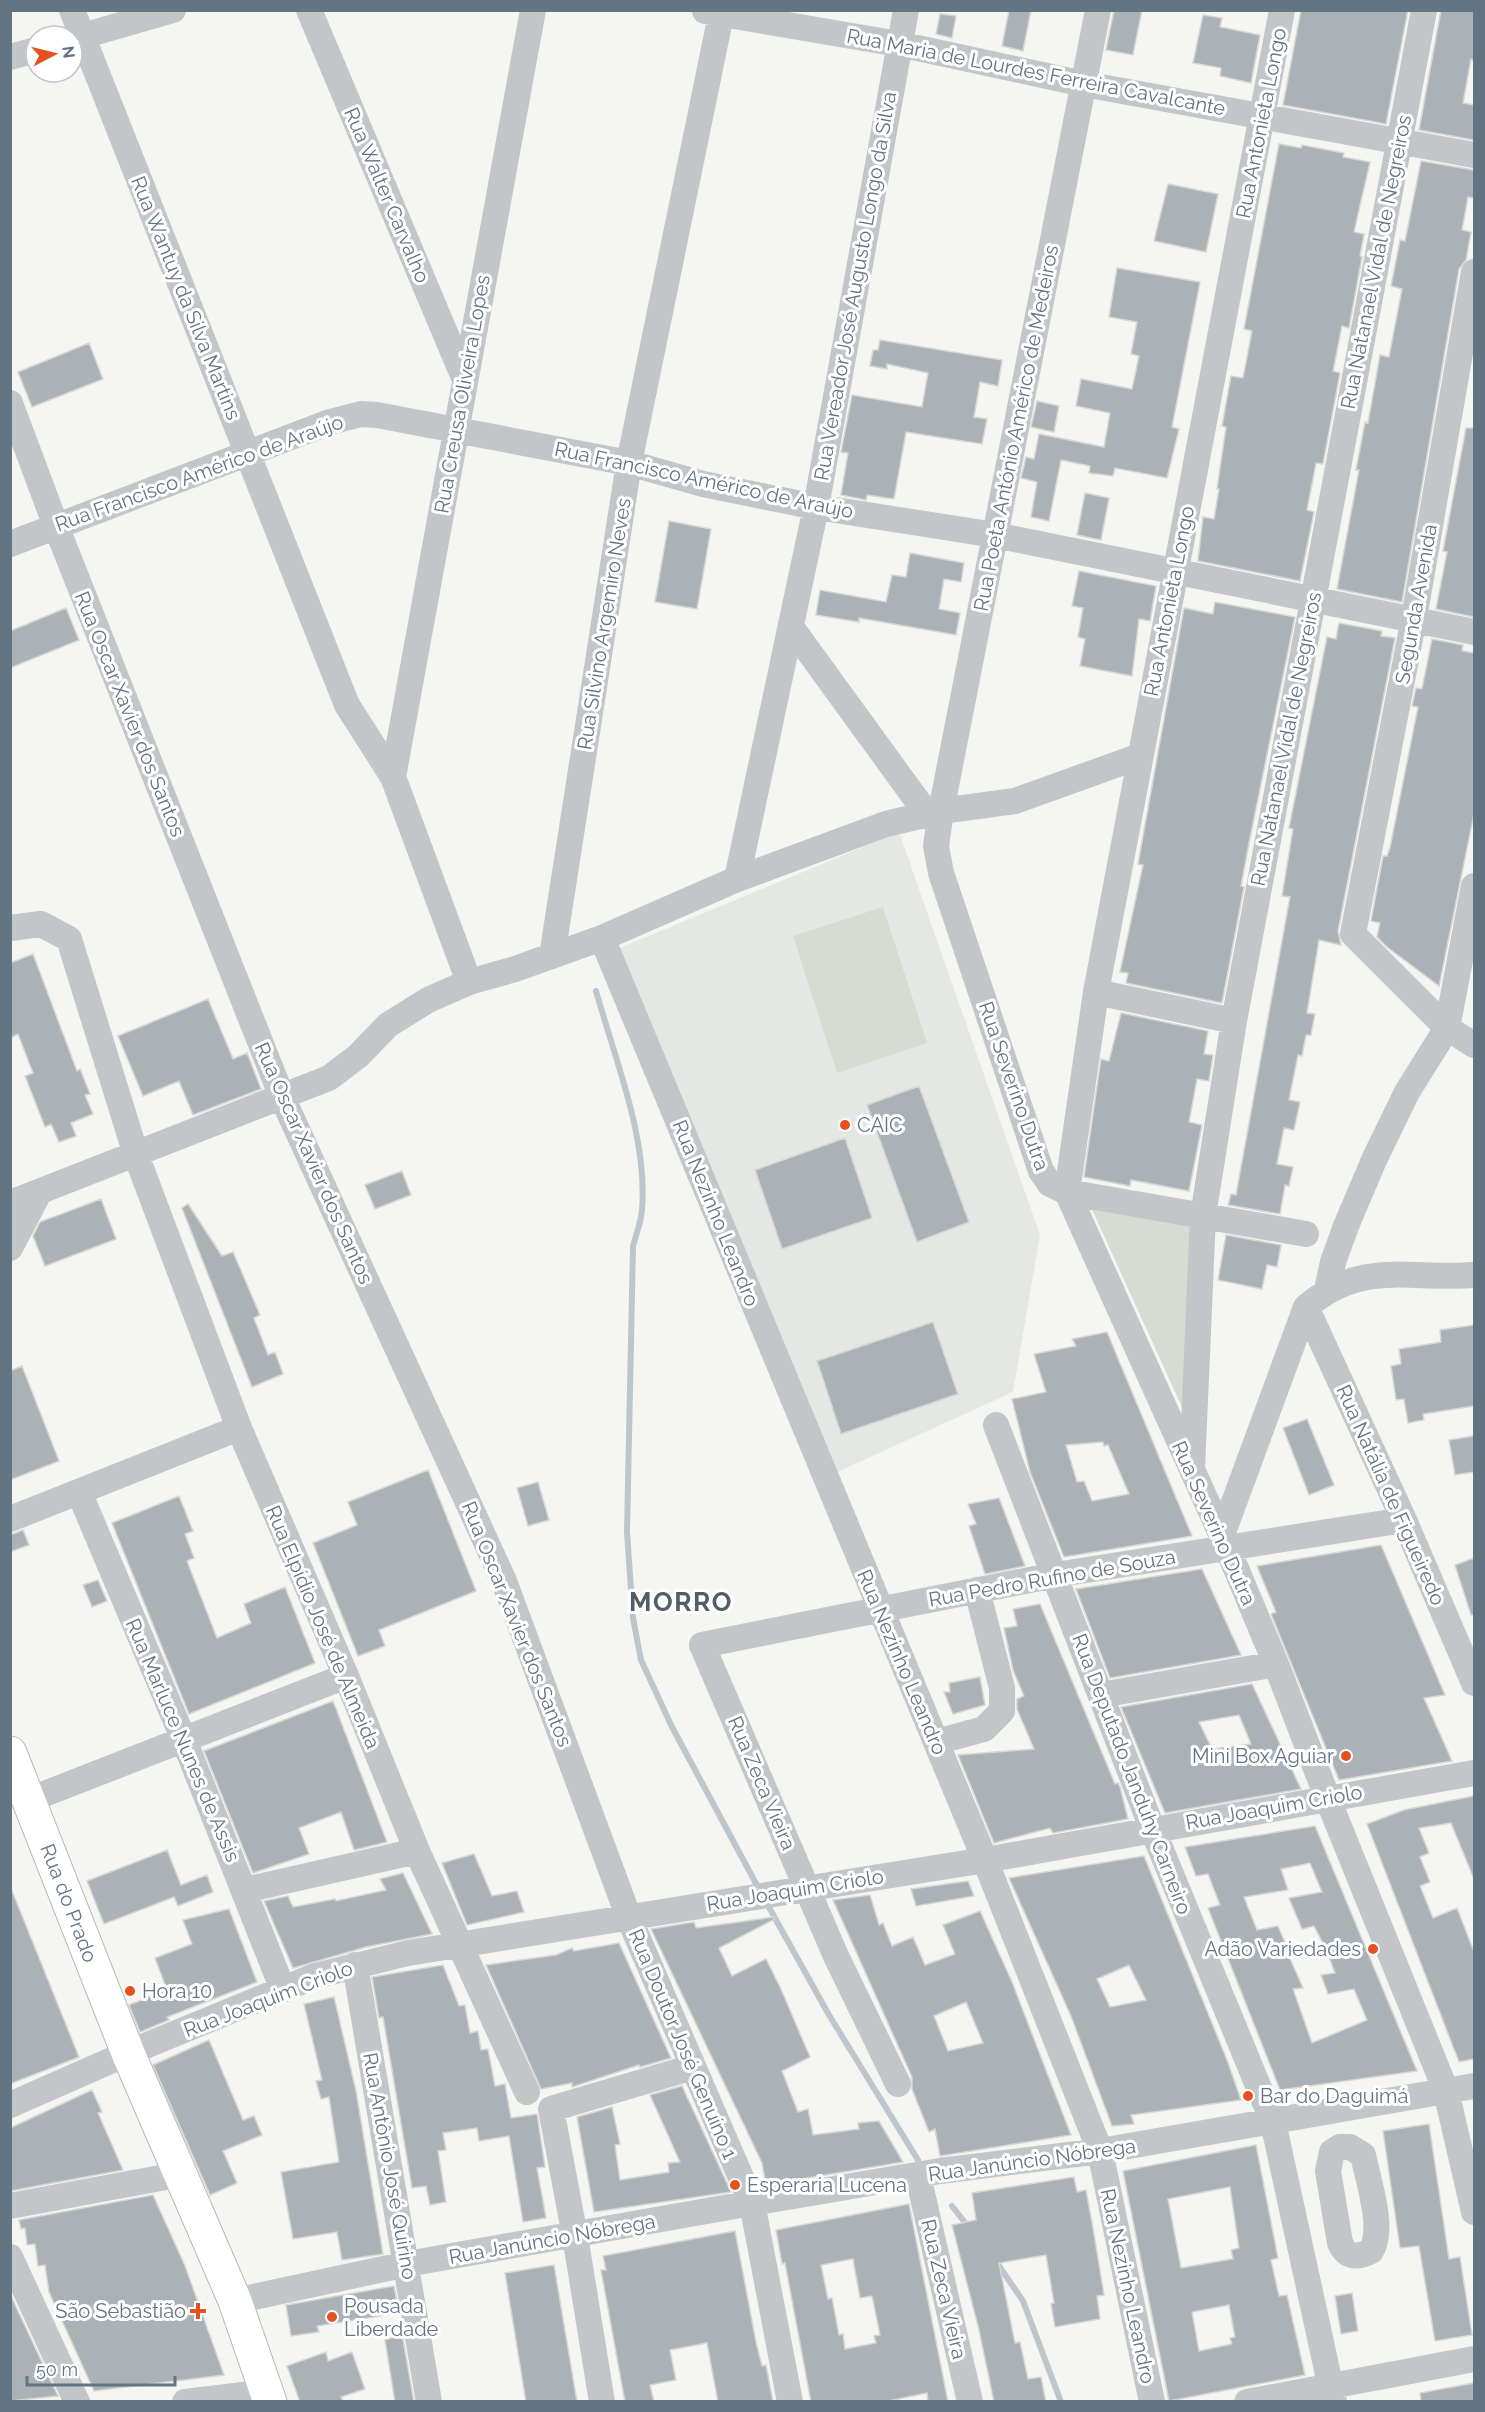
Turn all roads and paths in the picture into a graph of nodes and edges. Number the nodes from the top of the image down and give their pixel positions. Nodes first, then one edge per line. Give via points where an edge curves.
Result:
1 (173, 10) edge
2 (309, 10) edge
3 (532, 10) edge
4 (906, 10) edge
5 (1098, 10) edge
6 (1282, 10) edge
7 (1424, 10) edge
8 (716, 12) edge
9 (84, 36) edge
10 (899, 44) junction
11 (84, 57) edge
12 (1084, 84) junction
13 (1262, 116) junction
14 (1399, 141) junction
15 (1474, 155) edge
16 (1474, 272) edge
17 (465, 380) junction
18 (10, 403) edge
19 (456, 429) junction
20 (249, 455) junction
21 (629, 463) junction
22 (816, 507) junction
23 (56, 526) junction
24 (995, 535) junction
25 (10, 544) edge
26 (1174, 570) junction
27 (1312, 598) junction
28 (1414, 618) junction
29 (791, 627) junction
30 (1474, 632) edge
31 (1140, 756) junction
32 (393, 777) junction
33 (934, 812) junction
34 (936, 846) joint
35 (737, 879) junction
36 (1474, 886) edge
37 (10, 928) edge
38 (602, 938) junction
39 (552, 956) junction
40 (469, 982) junction
41 (1096, 992) junction
42 (1234, 1021) junction
43 (1448, 1028) junction
44 (1474, 1045) edge
45 (282, 1097) junction
46 (136, 1155) junction
47 (1067, 1192) junction
48 (39, 1193) junction
49 (10, 1203) edge
50 (1203, 1216) junction
51 (1306, 1234) dead end
52 (10, 1248) edge
53 (1474, 1275) edge
54 (1327, 1290) junction
55 (1306, 1307) junction
56 (996, 1425) dead end
57 (238, 1428) junction
58 (1192, 1473) junction
59 (79, 1492) junction
60 (10, 1519) edge
61 (1404, 1520) junction
62 (1225, 1541) junction
63 (1055, 1575) junction
64 (977, 1590) junction
65 (880, 1609) junction
66 (702, 1645) joint
67 (1276, 1664) junction
68 (346, 1676) junction
69 (1474, 1683) edge
70 (1101, 1695) junction
71 (184, 1740) junction
72 (936, 1742) junction
73 (10, 1753) edge
74 (1474, 1773) edge
75 (21, 1790) edge
76 (1327, 1797) junction
77 (1152, 1828) junction
78 (417, 1851) junction
79 (985, 1860) junction
80 (807, 1889) junction
81 (245, 1890) junction
82 (628, 1918) junction
83 (458, 1942) junction
84 (355, 1965) junction
85 (283, 1989) junction
86 (128, 2053) junction
87 (693, 2067) junction
88 (898, 2084) dead end
89 (1474, 2086) edge
90 (1446, 2091) junction
91 (527, 2092) dead end
92 (10, 2105) edge
93 (1331, 2110) junction
94 (1273, 2122) junction
95 (1340, 2147) dead end
96 (1100, 2151) junction
97 (182, 2174) junction
98 (918, 2176) junction
99 (752, 2203) junction
100 (10, 2206) edge
101 (1474, 2212) edge
102 (576, 2236) junction
103 (10, 2257) edge
104 (407, 2264) junction
105 (236, 2301) junction
106 (1474, 2360) edge
107 (1333, 2394) edge
108 (270, 2398) edge
109 (77, 2402) edge
110 (185, 2402) edge
111 (429, 2402) edge
112 (602, 2402) edge
113 (790, 2402) edge
114 (970, 2402) edge
115 (1152, 2402) edge
116 (1247, 2402) edge

1 - 9 street
2 - 17 street, Rua Walter Carvalho
3 - 17 street, Rua Creusa Oliveira Lopes
4 - 10 street, Rua Vereador José Augusto Longo da Silva
5 - 12 street, Rua Poeta António Américo de Medeiros
6 - 13 street, Rua Antonieta Longo
7 - 14 street, Rua Natanael Vidal de Negreiros
8 - 10 street, Rua Maria de Lourdes Ferreira Cavalcante
8 - 21 street, Rua Silvino Argemiro Neves
10 - 12 street, Rua Maria de Lourdes Ferreira Cavalcante
10 - 22 street, Rua Vereador José Augusto Longo da Silva
11 - 20 street, Rua Wantuy da Silva Martins
12 - 13 street, Rua Maria de Lourdes Ferreira Cavalcante
12 - 24 street, Rua Poeta António Américo de Medeiros
13 - 14 street, Rua Maria de Lourdes Ferreira Cavalcante
13 - 26 street, Rua Antonieta Longo
14 - 15 street, Rua Maria de Lourdes Ferreira Cavalcante
14 - 27 street, Rua Natanael Vidal de Negreiros
16 - 28 street, Segunda Avenida
17 - 19 street, Rua Creusa Oliveira Lopes
18 - 23 street, Rua Oscar Xavier dos Santos
19 - 20 street, Rua Francisco Américo de Araújo via 361,414 330,422
19 - 21 street, Rua Francisco Américo de Araújo
19 - 32 street, Rua Creusa Oliveira Lopes
20 - 23 street, Rua Francisco Américo de Araújo
20 - 32 street, Rua Wantuy da Silva Martins via 347,705
21 - 22 street, Rua Francisco Américo de Araújo via 703,484
21 - 39 street, Rua Silvino Argemiro Neves
22 - 24 street, Rua Francisco Américo de Araújo
22 - 29 street, Rua Vereador José Augusto Longo da Silva
23 - 25 street, Rua Francisco Américo de Araújo
23 - 45 street, Rua Oscar Xavier dos Santos
24 - 26 street, Rua Francisco Américo de Araújo
24 - 33 street, Rua Poeta António Américo de Medeiros
26 - 27 street, Rua Francisco Américo de Araújo
26 - 31 street, Rua Antonieta Longo
27 - 28 street, Rua Francisco Américo de Araújo
27 - 42 street, Rua Natanael Vidal de Negreiros
28 - 30 street, Rua Francisco Américo de Araújo
28 - 43 street, Segunda Avenida via 1353,934
29 - 33 street
29 - 35 street, Rua Vereador José Augusto Longo da Silva
31 - 33 street via 1015,801
31 - 41 street, Rua Antonieta Longo
32 - 40 street, Rua Wantuy da Silva Martins
33 - 34 street, Rua Poeta António Américo de Medeiros
33 - 35 street via 886,824
34 - 47 street, Rua Severino Dutra via 941,873 1041,1171 1050,1184
35 - 38 street
36 - 43 street
37 - 46 street, Rua Elpídio José de Almeida via 41,924 69,939
38 - 39 street
38 - 65 street, Rua Nezinho Leandro
39 - 40 street
40 - 45 street via 428,1000 388,1025 358,1056 329,1078
41 - 42 street
41 - 47 street, Rua Antonieta Longo
42 - 50 street, Rua Natanael Vidal de Negreiros
43 - 44 street
43 - 54 street via 1407,1092 1374,1160 1339,1244
45 - 46 street
45 - 82 street, Rua Oscar Xavier dos Santos via 504,1581
46 - 48 street
46 - 57 street, Rua Elpídio José de Almeida
47 - 50 street
47 - 58 street, Rua Severino Dutra
48 - 49 street
48 - 52 street
50 - 51 street
50 - 58 street, Rua Natanael Vidal de Negreiros
53 - 54 street via 1380,1275
54 - 55 street
55 - 61 street, Rua Natália de Figueiredo
55 - 62 street
56 - 63 street, Rua Deputado Janduhy Carneiro
57 - 59 street
57 - 68 street, Rua Elpídio José de Almeida
58 - 62 street, Rua Severino Dutra
59 - 60 street
59 - 71 street, Rua Marluce Nunes de Assis
61 - 62 street, Rua Pedro Rufino de Souza
61 - 69 street, Rua Natália de Figueiredo
62 - 63 street, Rua Pedro Rufino de Souza
62 - 67 street, Rua Severino Dutra
63 - 64 street, Rua Pedro Rufino de Souza
63 - 70 street, Rua Deputado Janduhy Carneiro
64 - 65 street, Rua Pedro Rufino de Souza
64 - 72 street via 1002,1688 1002,1711 984,1729
65 - 66 street, Rua Pedro Rufino de Souza
65 - 72 street, Rua Nezinho Leandro
66 - 80 street, Rua Zeca Vieira
67 - 70 street
67 - 76 street, Rua Severino Dutra
68 - 71 street
68 - 78 street, Rua Elpídio José de Almeida
70 - 77 street, Rua Deputado Janduhy Carneiro
71 - 75 street
71 - 81 street, Rua Marluce Nunes de Assis
72 - 79 street, Rua Nezinho Leandro
73 - 75 main road, Rua do Prado
74 - 76 street, Rua Joaquim Criolo
75 - 86 main road, Rua do Prado
76 - 77 street, Rua Joaquim Criolo
76 - 90 street, Rua Severino Dutra
77 - 79 street, Rua Joaquim Criolo
77 - 94 street, Rua Deputado Janduhy Carneiro
78 - 81 street
78 - 83 street, Rua Elpídio José de Almeida
79 - 80 street, Rua Joaquim Criolo
79 - 96 street, Rua Nezinho Leandro
80 - 82 street, Rua Joaquim Criolo
80 - 88 street, Rua Zeca Vieira
81 - 85 street, Rua Marluce Nunes de Assis
82 - 83 street, Rua Joaquim Criolo
82 - 87 street, Rua Doutor José Genuíno 1
83 - 84 street, Rua Joaquim Criolo
83 - 91 street, Rua Elpídio José de Almeida
84 - 85 street, Rua Joaquim Criolo
84 - 104 street, Rua Antônio José Quirino
85 - 86 street, Rua Joaquim Criolo
86 - 92 street, Rua Joaquim Criolo
86 - 97 main road, Rua do Prado
87 - 99 street, Rua Doutor José Genuíno 1
87 - 102 street via 551,2109
89 - 90 street, Rua Janúncio Nóbrega
90 - 93 street, Rua Janúncio Nóbrega
90 - 101 street, Rua Severino Dutra
93 - 94 street, Rua Janúncio Nóbrega
93 - 95 street
94 - 96 street, Rua Janúncio Nóbrega
94 - 107 street, Rua Deputado Janduhy Carneiro
96 - 98 street, Rua Janúncio Nóbrega
96 - 115 street, Rua Nezinho Leandro
97 - 100 street
97 - 105 main road, Rua do Prado
98 - 99 street, Rua Janúncio Nóbrega
98 - 114 street, Rua Zeca Vieira
99 - 102 street, Rua Janúncio Nóbrega
99 - 113 street, Rua Doutor José Genuíno 1
102 - 104 street, Rua Janúncio Nóbrega
102 - 112 street
103 - 109 street
104 - 105 street, Rua Janúncio Nóbrega
104 - 111 street, Rua Antônio José Quirino
105 - 108 main road, Rua do Prado
106 - 107 street
107 - 116 street
108 - 110 street

